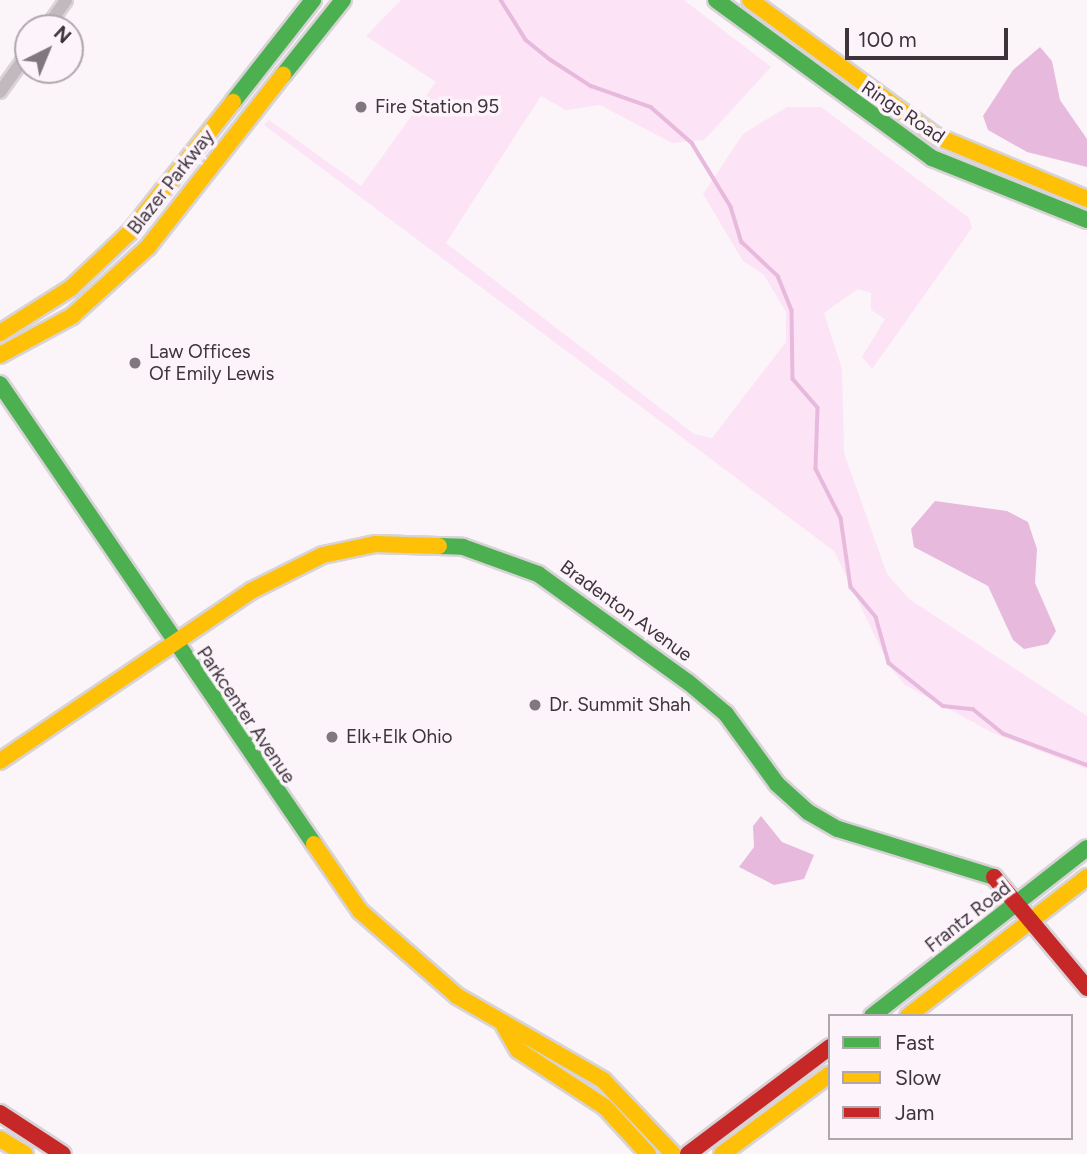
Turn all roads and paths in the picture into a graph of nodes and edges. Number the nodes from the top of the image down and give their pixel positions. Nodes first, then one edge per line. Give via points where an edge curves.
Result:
1 (313, 0) edge
2 (343, 0) edge
3 (716, 0) edge
4 (750, 0) edge
5 (14, 72) edge
6 (0, 92) edge
7 (1087, 199) edge
8 (1087, 220) edge
9 (0, 332) edge
10 (0, 355) edge
11 (0, 384) edge
12 (173, 644) junction
13 (0, 761) edge
14 (1087, 848) edge
15 (1087, 877) edge
16 (1018, 905) junction
17 (1032, 922) junction
18 (1087, 988) edge
19 (875, 1014) edge
20 (911, 1014) edge
21 (504, 1026) junction
22 (828, 1049) edge
23 (828, 1075) edge
24 (0, 1113) edge
25 (0, 1139) edge
26 (25, 1154) edge
27 (63, 1154) edge
28 (648, 1154) edge
29 (673, 1154) edge
30 (688, 1154) edge
31 (722, 1154) edge

1 - 9 street, Blazer Parkway via 130,232 71,288
2 - 10 street, Blazer Parkway via 148,247 72,316
3 - 8 street, Rings Road via 932,158
4 - 7 street, Rings Road via 936,136 1012,173
5 - 6 street
11 - 12 street, Parkcenter Avenue
12 - 13 street, Bradenton Avenue
12 - 16 street, Bradenton Avenue via 251,592 323,555 419,542 498,556 562,589 711,700 777,784 808,812 838,829 975,867
12 - 21 street, Parkcenter Avenue via 360,911 418,967
14 - 16 street, Frantz Road
15 - 17 street
16 - 17 street, Bradenton Avenue
16 - 19 street, Frantz Road
17 - 18 street, Bradenton Avenue
17 - 20 street
21 - 28 street, Parkcenter Avenue via 518,1050 605,1107
21 - 29 street, Parkcenter Avenue via 531,1034 603,1080
22 - 30 street
23 - 31 street
24 - 27 street
25 - 26 street

